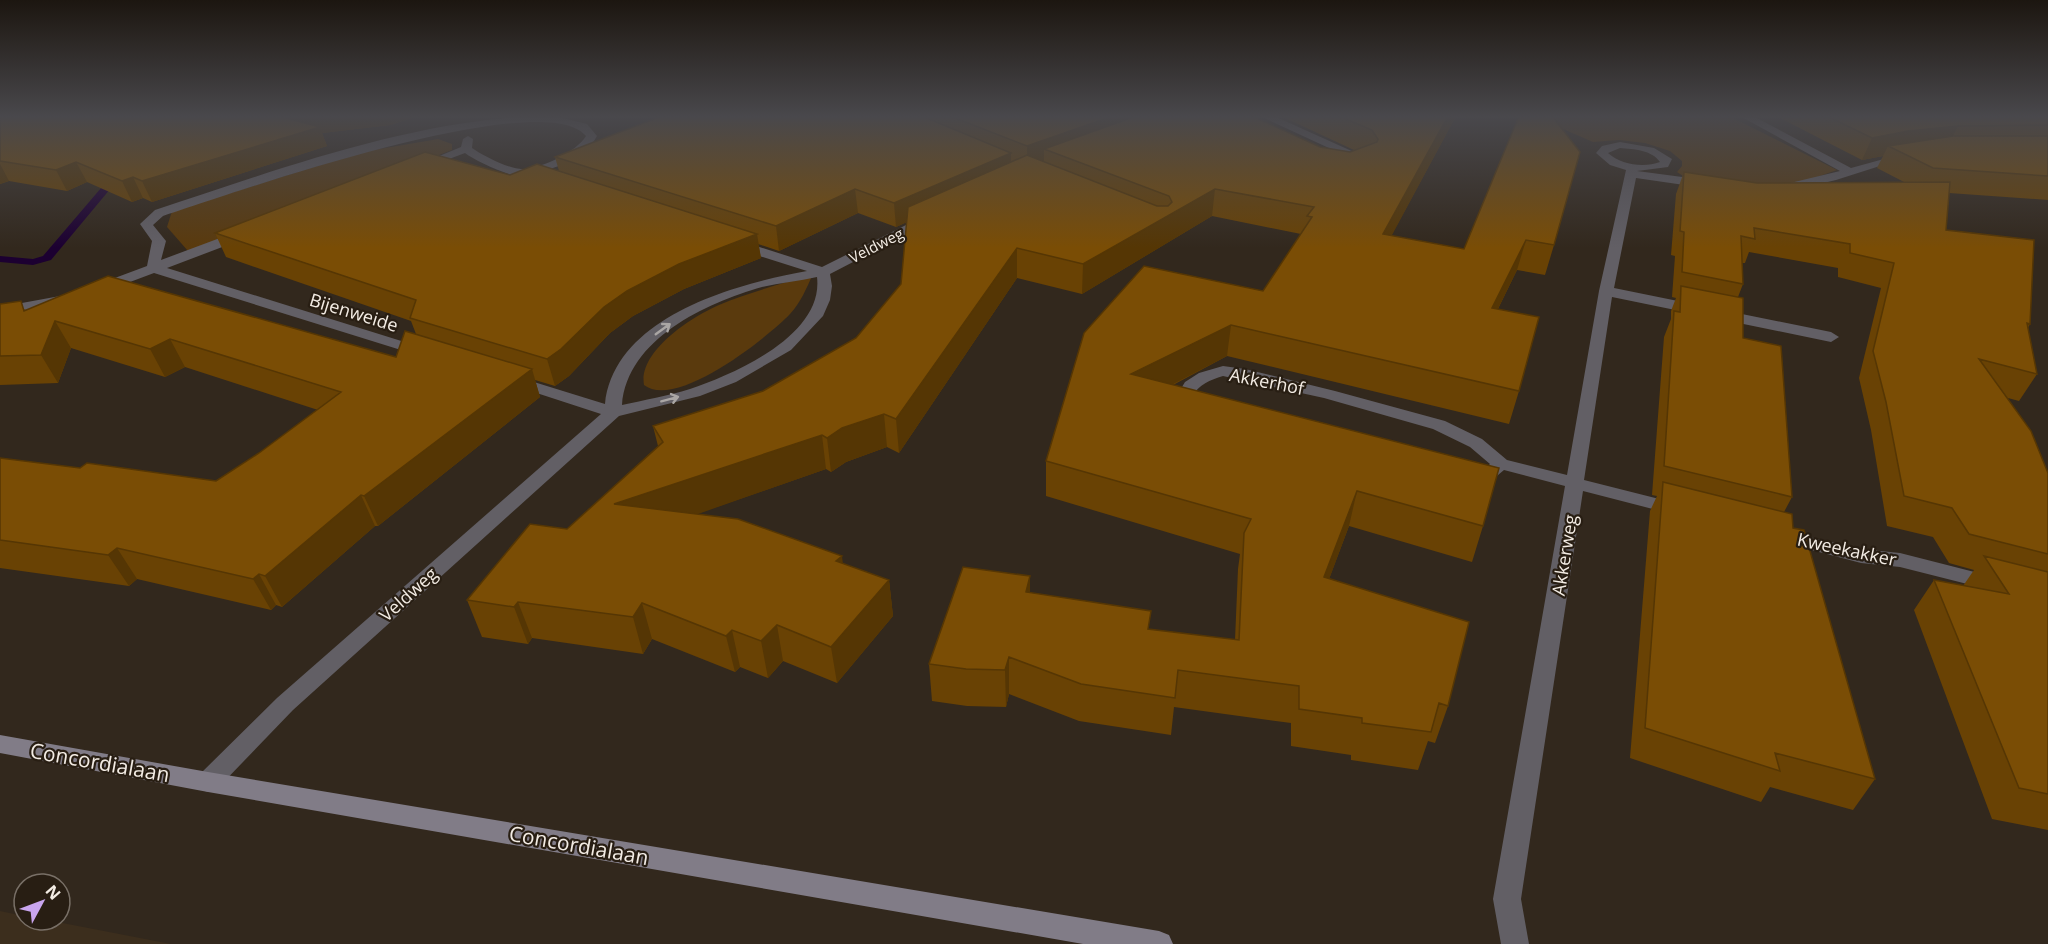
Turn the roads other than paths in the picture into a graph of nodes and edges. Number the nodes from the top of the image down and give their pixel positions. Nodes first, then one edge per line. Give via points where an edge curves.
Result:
1 (322, 160) edge
2 (437, 160) edge
3 (483, 160) edge
4 (563, 160) edge
5 (1362, 160) edge
6 (1610, 160) edge
7 (1666, 160) edge
8 (1828, 160) edge
9 (1890, 160) edge
10 (410, 170) edge
11 (1355, 170) edge
12 (1631, 170) junction
13 (1849, 171) junction
14 (522, 174) junction
15 (544, 181) edge
16 (1720, 185) edge
17 (1780, 188) edge
18 (942, 212) edge
19 (254, 230) edge
20 (723, 239) edge
21 (153, 268) junction
22 (823, 272) junction
23 (92, 291) edge
24 (1606, 291) junction
25 (72, 297) edge
26 (0, 311) edge
27 (1831, 337) dead end
28 (434, 356) edge
29 (501, 377) edge
30 (613, 412) junction
31 (1501, 464) junction
32 (1575, 483) junction
33 (1690, 512) edge
34 (1770, 533) edge
35 (2014, 589) edge
36 (0, 744) edge
37 (208, 782) junction
38 (1159, 944) edge
39 (1515, 944) edge

1 - 21 street via 159,213 146,224 159,241
2 - 10 street
3 - 14 street
4 - 14 street
5 - 11 street via 1365,166
6 - 12 street
7 - 12 street via 1659,167
8 - 13 street
9 - 13 street
12 - 16 street
12 - 24 street, Akkerweg
13 - 17 street via 1807,185
14 - 15 street
18 - 22 street, Veldweg
19 - 21 street
20 - 22 street
21 - 23 street
21 - 28 street, Bijenweide
30 -> 22 street, Veldweg via 615,390 638,350 681,316 762,283
30 -> 22 street, Veldweg via 694,393 730,379 786,346 816,316 824,293
24 - 27 street
24 - 32 street, Akkerweg
25 - 26 street
29 - 30 street
30 - 37 street, Veldweg via 285,704
31 - 31 street, Akkerhof via 1476,443 1439,425 1245,374 1223,371 1199,376 1184,397 1192,408 1296,445 1431,477 1460,481 1486,476
31 - 32 street, Akkerhof
32 - 33 street
32 - 39 street, Akkerweg via 1507,898
34 - 35 street, Kweekakker
36 - 37 main road, Concordialaan
37 - 38 main road, Concordialaan

